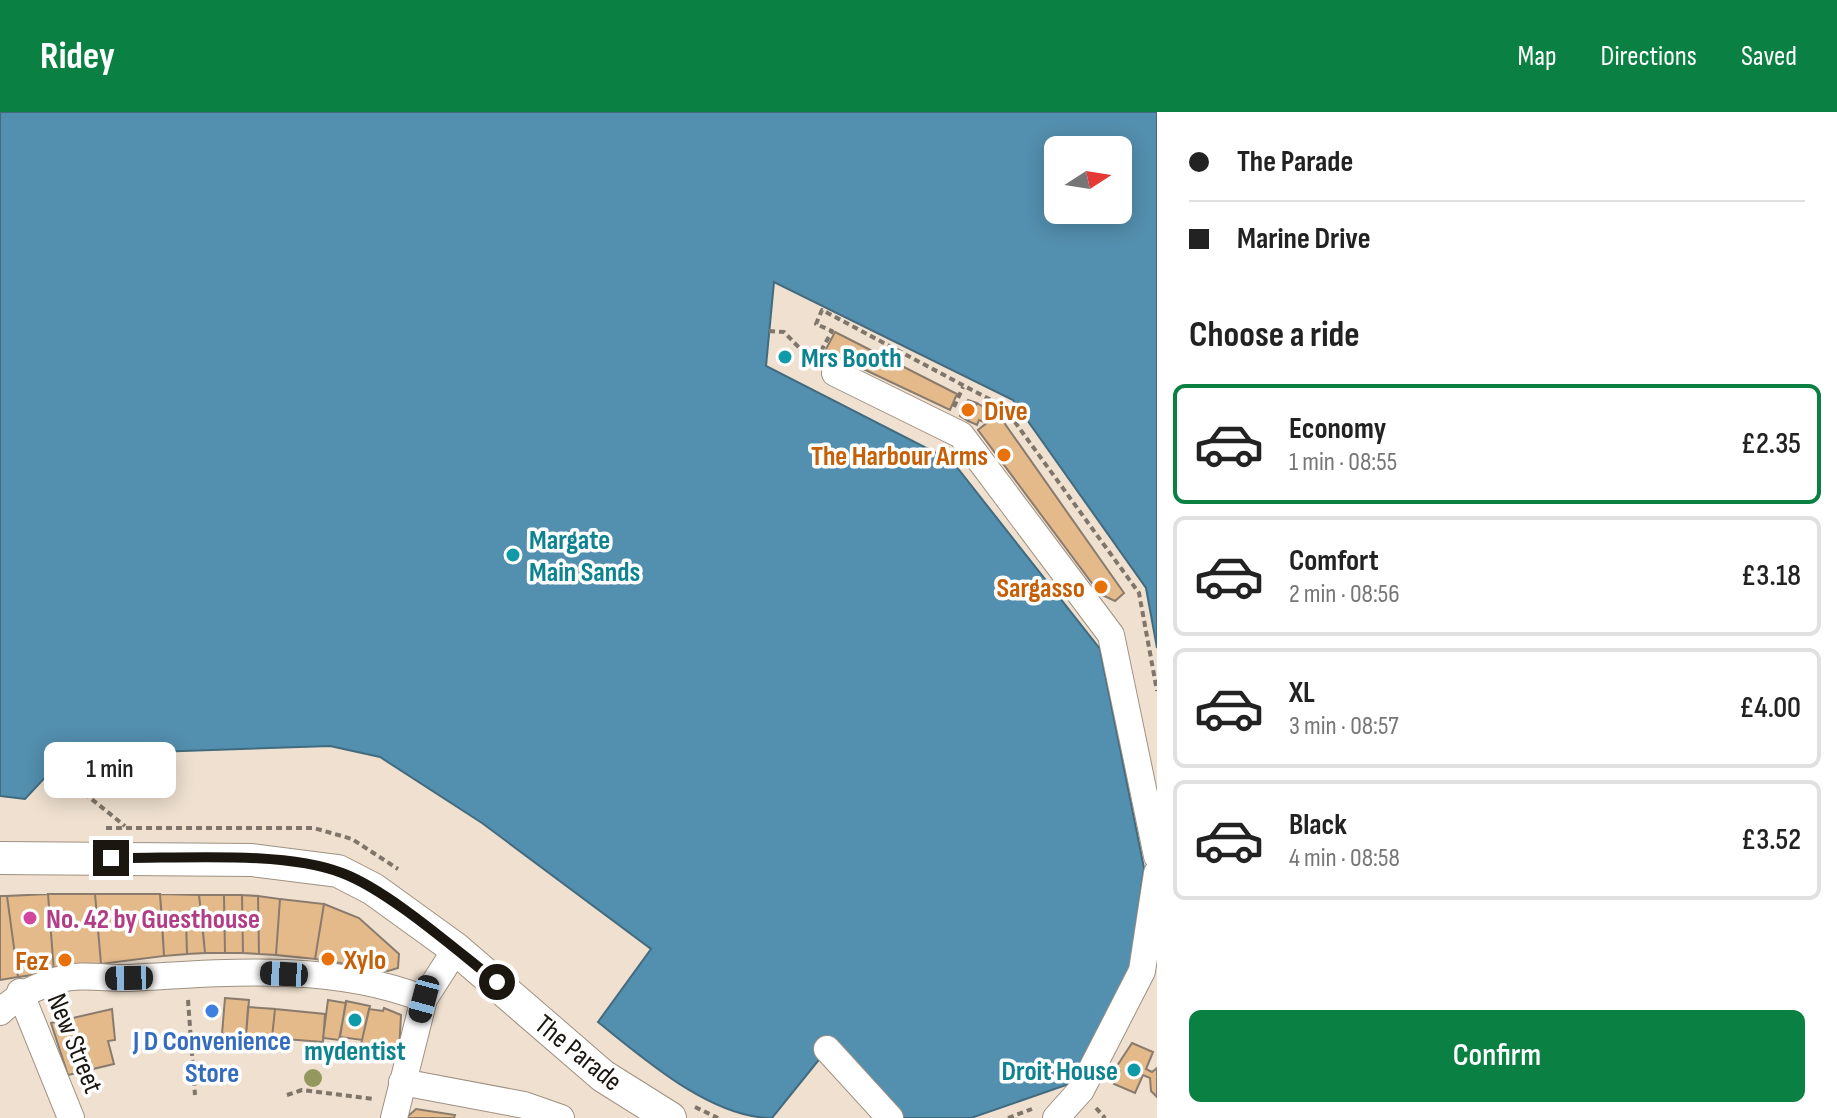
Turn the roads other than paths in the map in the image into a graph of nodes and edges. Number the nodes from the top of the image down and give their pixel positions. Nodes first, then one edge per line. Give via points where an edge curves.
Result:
1 (825, 368) road end
2 (1157, 856) edge
3 (0, 858) edge
4 (1157, 873) edge
5 (456, 949) junction
6 (20, 992) junction
7 (424, 999) junction
8 (0, 1012) edge
9 (827, 1049) dead end
10 (398, 1101) edge
11 (71, 1118) edge
12 (561, 1118) edge
13 (670, 1118) edge
14 (890, 1118) edge
15 (1056, 1118) edge

1 - 2 street via 961,435 1111,635
3 - 5 main road, The Parade via 252,860 327,868 361,882
4 - 15 street via 1142,971 1081,1090
5 - 7 street
5 - 13 main road, The Parade via 603,1076
6 - 7 street via 61,979 284,974 376,986
6 - 8 street
6 - 11 street, New Street
7 - 10 street
9 - 14 street
10 - 12 street via 524,1105

